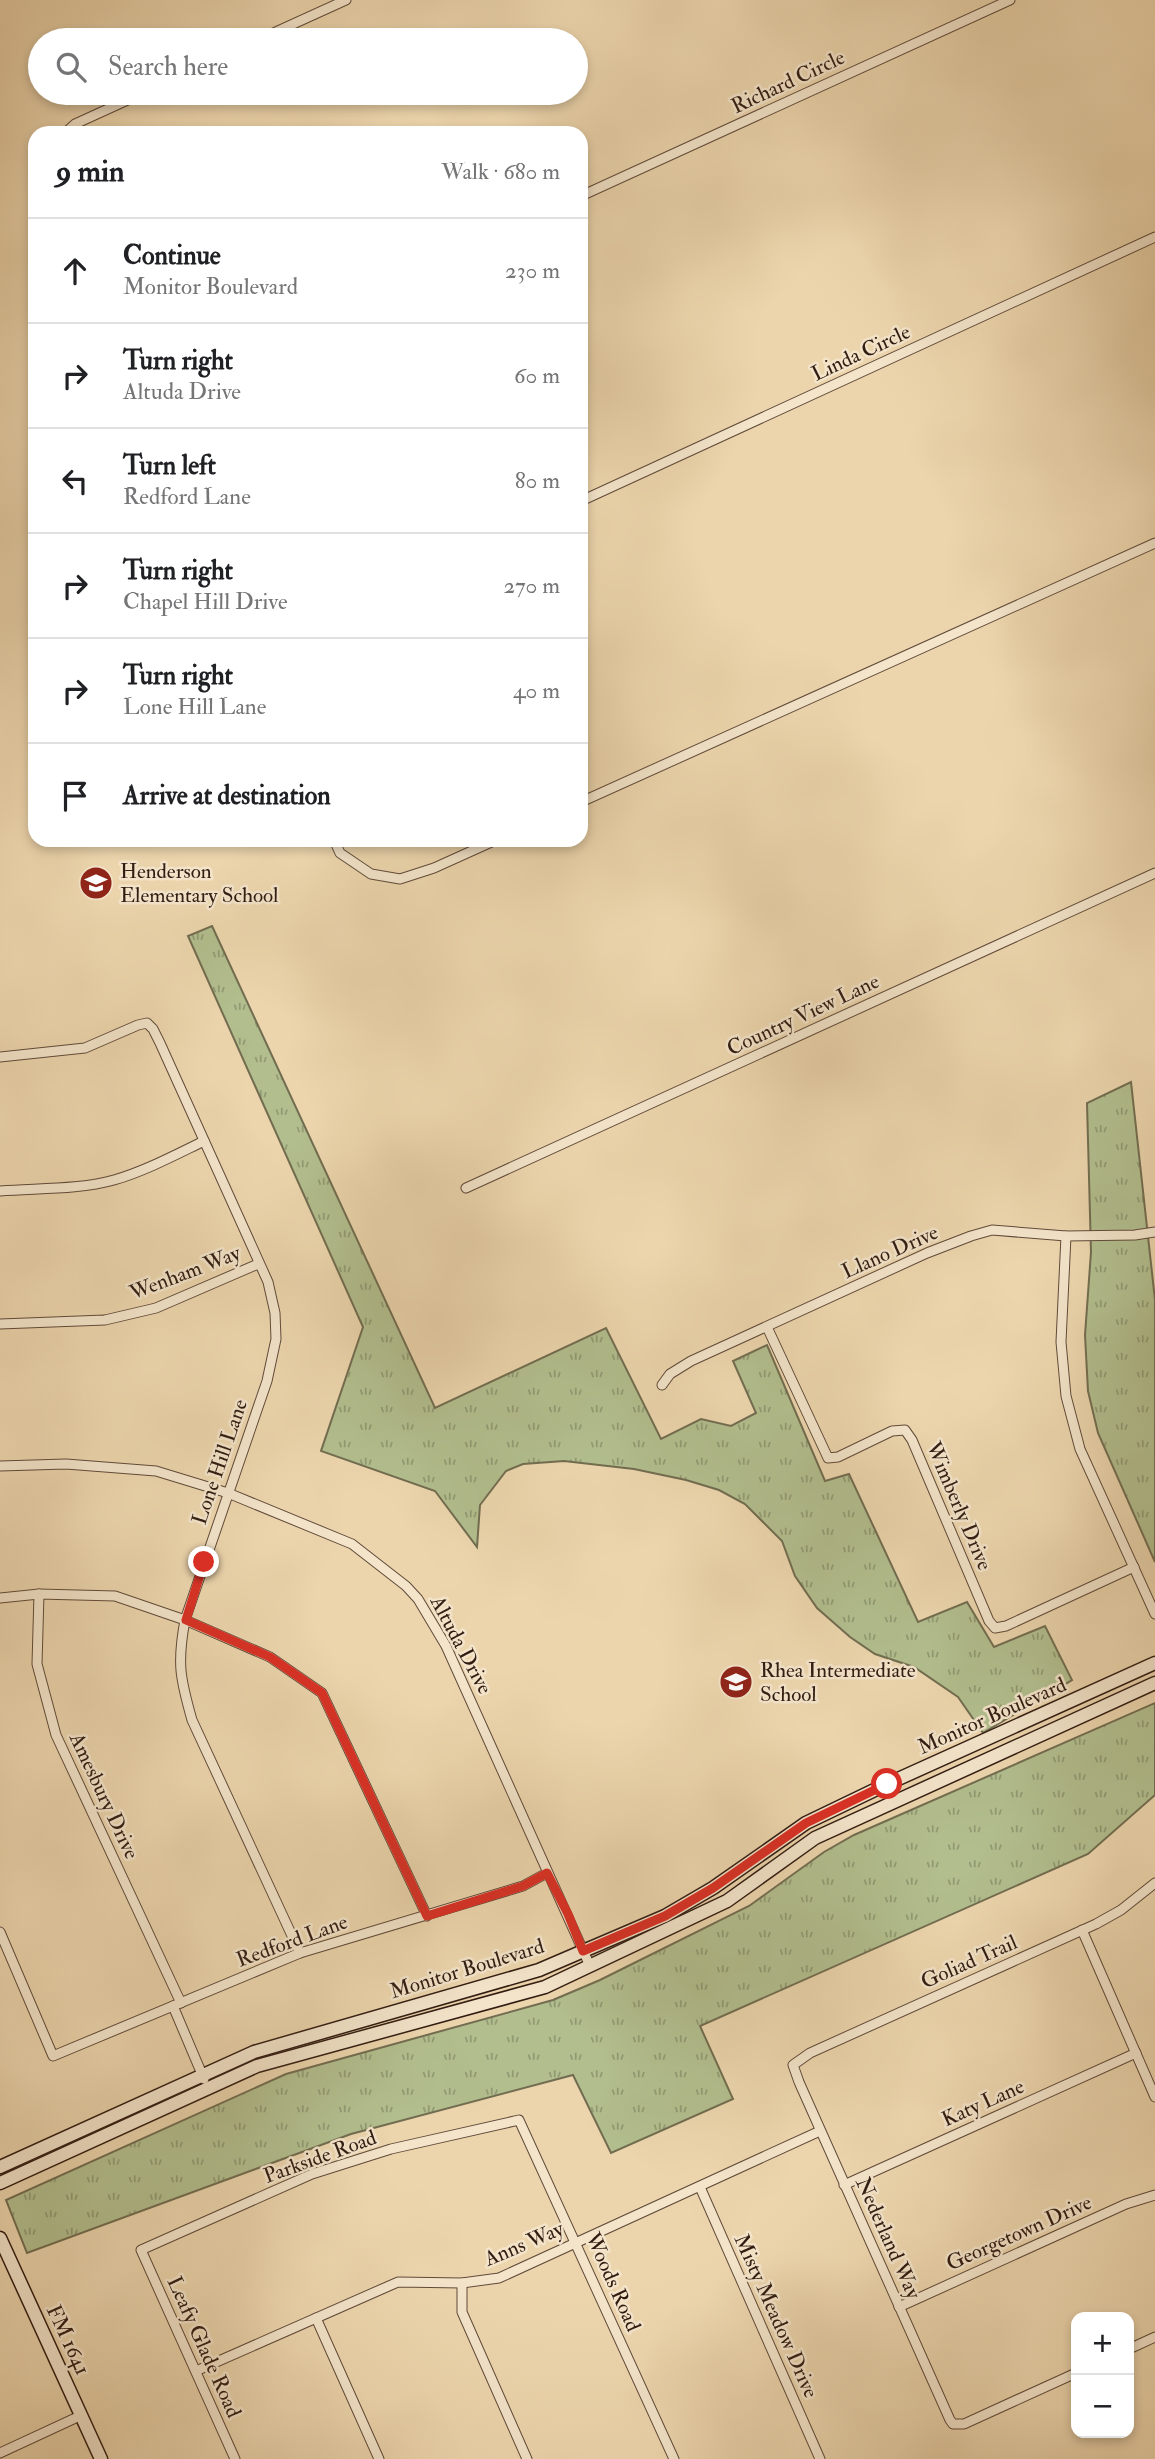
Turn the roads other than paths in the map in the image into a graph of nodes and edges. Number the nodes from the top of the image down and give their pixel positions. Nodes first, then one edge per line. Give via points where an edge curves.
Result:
1 (346, 0) edge
2 (1010, 0) edge
3 (284, 28) edge
4 (117, 105) edge
5 (73, 126) edge
6 (588, 193) edge
7 (1155, 237) edge
8 (588, 498) edge
9 (1155, 543) edge
10 (588, 799) edge
11 (337, 847) edge
12 (480, 847) edge
13 (1155, 873) edge
14 (0, 1057) edge
15 (204, 1141) junction
16 (466, 1188) dead end
17 (0, 1191) edge
18 (1155, 1233) edge
19 (1066, 1236) junction
20 (258, 1264) junction
21 (0, 1324) edge
22 (767, 1327) junction
23 (662, 1385) dead end
24 (0, 1466) edge
25 (228, 1493) junction
26 (1134, 1567) junction
27 (39, 1594) junction
28 (0, 1598) edge
29 (1155, 1614) edge
30 (186, 1620) junction
31 (1155, 1663) edge
32 (1155, 1683) edge
33 (547, 1873) junction
34 (1155, 1883) edge
35 (427, 1916) junction
36 (1082, 1930) junction
37 (0, 1932) edge
38 (583, 1951) junction
39 (300, 1953) junction
40 (590, 1966) junction
41 (177, 2005) junction
42 (1136, 2053) junction
43 (793, 2065) joint
44 (202, 2075) junction
45 (208, 2088) junction
46 (1155, 2097) edge
47 (519, 2120) joint
48 (821, 2131) junction
49 (0, 2167) edge
50 (0, 2183) edge
51 (844, 2185) junction
52 (700, 2187) junction
53 (1155, 2195) edge
54 (0, 2238) edge
55 (576, 2241) junction
56 (141, 2250) joint
57 (461, 2283) junction
58 (900, 2307) junction
59 (316, 2318) junction
60 (1155, 2337) edge
61 (1134, 2347) edge
62 (196, 2371) junction
63 (1072, 2375) edge
64 (82, 2415) junction
65 (0, 2454) edge
66 (101, 2459) edge
67 (235, 2459) edge
68 (379, 2459) edge
69 (527, 2459) edge
70 (674, 2459) edge
71 (820, 2459) edge

1 - 3 street
2 - 6 street, Richard Circle
4 - 5 street
7 - 8 street, Linda Circle
9 - 10 street
11 - 12 street via 371,874 400,879
13 - 16 street, Country View Lane
14 - 15 street, Lone Hill Lane via 85,1048 147,1023
15 - 17 street via 113,1181
15 - 20 street, Lone Hill Lane
18 - 19 street, Llano Drive
19 - 22 street, Llano Drive via 992,1230 971,1236
19 - 26 street via 1061,1342 1066,1396 1080,1449
20 - 21 street, Wenham Way via 156,1308 105,1320
20 - 25 street, Lone Hill Lane via 268,1282 276,1339 267,1381
22 - 23 street, Llano Drive via 691,1361
22 - 26 street, Wimberly Drive via 828,1458 892,1431 905,1430 995,1628
24 - 25 street, Altuda Drive via 66,1464 156,1471
25 - 30 street, Lone Hill Lane
25 - 33 street, Altuda Drive via 352,1544 418,1599 446,1646
26 - 29 street
27 - 28 street
27 - 30 street via 115,1596
27 - 41 street, Amesbury Drive via 37,1664 56,1735
30 - 35 street via 270,1657 322,1693
30 - 39 street, Lone Hill Lane via 180,1678 192,1720
31 - 38 street, Monitor Boulevard via 806,1823 677,1909
32 - 40 street, Monitor Boulevard via 815,1838 727,1901
33 - 35 street, Redford Lane via 523,1886
33 - 38 street, Altuda Drive
34 - 36 street, Goliad Trail via 1121,1910
35 - 39 street, Redford Lane
36 - 42 street
36 - 43 street, Goliad Trail via 810,2053
37 - 41 street, Redford Lane via 53,2056
38 - 40 street, Altuda Drive
38 - 44 street, Monitor Boulevard via 539,1970 254,2052
39 - 41 street, Redford Lane
40 - 45 street, Monitor Boulevard via 545,1987 257,2066
41 - 44 street, Amesbury Drive
42 - 46 street
42 - 51 street, Katy Lane
43 - 48 street, Nederland Way
44 - 45 street, Amesbury Drive
44 - 49 street, Monitor Boulevard
45 - 50 street, Monitor Boulevard
47 - 55 street, Woods Road
47 - 56 street, Parkside Road via 391,2149 312,2174
48 - 51 street, Nederland Way
48 - 52 street, Anns Way
51 - 58 street, Nederland Way
52 - 55 street, Anns Way
52 - 71 street, Misty Meadow Drive
53 - 58 street, Georgetown Drive
54 - 64 street, FM 1641 / FM 1641
55 - 57 street, Anns Way via 499,2278
55 - 70 street, Woods Road
56 - 62 street, Leafy Glade Road
57 - 59 street, Anns Way via 398,2282
57 - 69 street via 462,2312
58 - 63 street, Nederland Way via 953,2424 964,2424
59 - 62 street, Anns Way
59 - 68 street
60 - 61 street
62 - 67 street, Leafy Glade Road
64 - 65 street
64 - 66 street, FM 1641 / FM 1641

